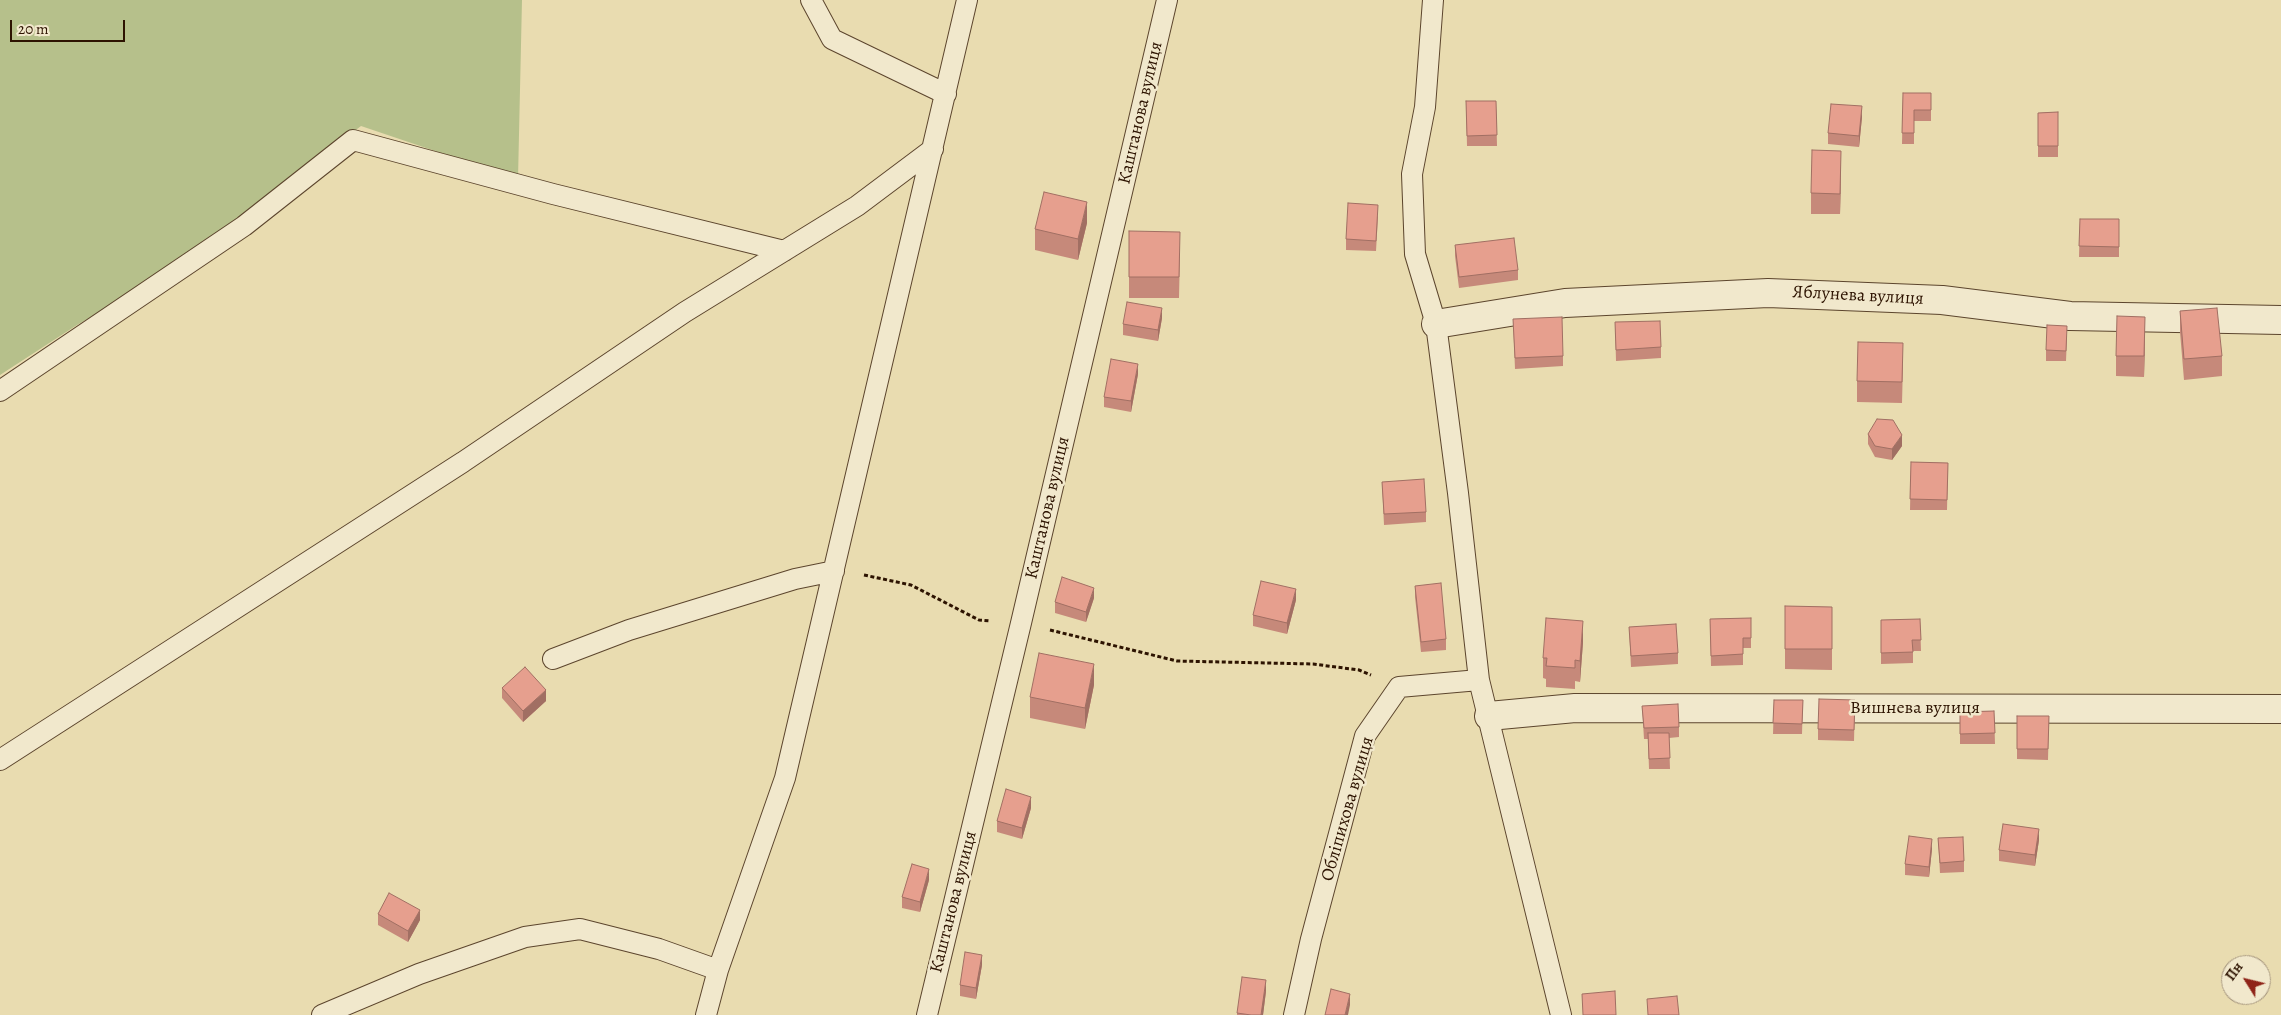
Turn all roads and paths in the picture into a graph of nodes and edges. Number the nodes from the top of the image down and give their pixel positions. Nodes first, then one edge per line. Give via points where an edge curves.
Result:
1 (811, 0) edge
2 (967, 0) edge
3 (1167, 0) edge
4 (1433, 0) edge
5 (946, 94) junction
6 (933, 149) junction
7 (784, 251) junction
8 (2281, 320) edge
9 (1436, 324) junction
10 (0, 391) edge
11 (834, 571) junction
12 (1022, 623) junction
13 (553, 659) dead end
14 (1479, 680) junction
15 (1400, 687) junction
16 (2281, 709) edge
17 (1489, 716) junction
18 (0, 760) edge
19 (718, 970) junction
20 (322, 1015) edge
21 (706, 1015) edge
22 (927, 1015) edge
23 (1294, 1015) edge
24 (1561, 1015) edge

1 - 5 lane via 832,39
2 - 5 lane
3 - 12 lane, Каштанова вулиця
4 - 9 lane via 1425,106 1412,174 1415,254
5 - 6 lane
6 - 7 lane via 856,206
6 - 11 lane
7 - 10 lane via 353,140 244,226
7 - 18 lane via 685,312 463,462
8 - 9 street, Яблунева вулиця via 2070,316 1942,300 1768,292 1566,303
9 - 14 lane
11 - 12 path via 911,584 979,620
11 - 13 lane via 795,579 629,630
11 - 19 lane via 785,778
12 - 15 path via 1178,661 1313,664 1360,670
12 - 22 lane, Каштанова вулиця
14 - 15 lane
14 - 17 lane
15 - 23 lane, Обліпихова вулиця via 1365,736
16 - 17 street, Вишнева вулиця via 1575,708
17 - 24 lane
19 - 20 lane via 660,949 580,929 525,936 419,974
19 - 21 lane

